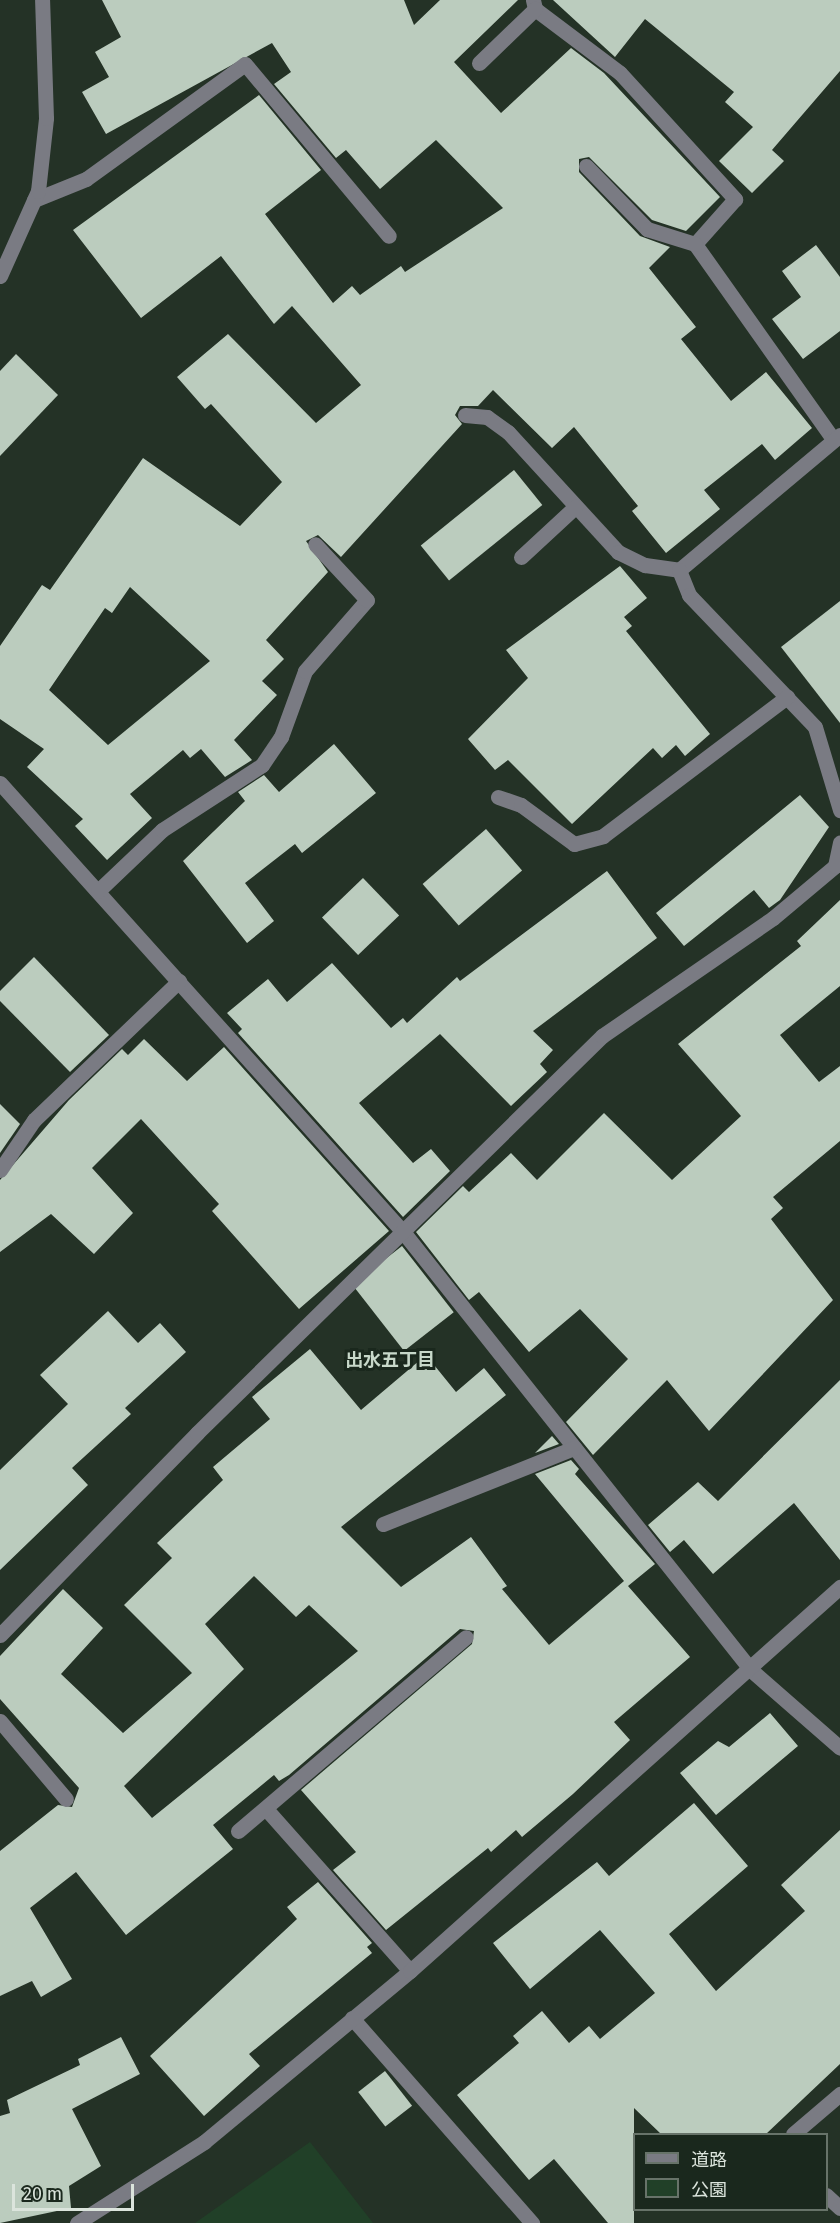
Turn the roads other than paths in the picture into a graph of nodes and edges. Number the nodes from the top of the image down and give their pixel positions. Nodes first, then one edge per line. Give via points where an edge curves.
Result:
1 (42, 0) edge
2 (534, 4) edge
3 (479, 63) dead end
4 (586, 166) dead end
5 (34, 200) junction
6 (389, 236) dead end
7 (695, 244) junction
8 (0, 276) edge
9 (465, 415) dead end
10 (837, 437) edge
11 (575, 507) junction
12 (315, 544) dead end
13 (521, 557) dead end
14 (679, 570) junction
15 (787, 697) junction
16 (0, 783) edge
17 (498, 796) dead end
18 (840, 810) edge
19 (840, 843) edge
20 (98, 891) junction
21 (179, 981) junction
22 (0, 1170) edge
23 (404, 1233) junction
24 (574, 1448) junction
25 (383, 1524) dead end
26 (840, 1587) edge
27 (0, 1635) edge
28 (466, 1637) dead end
29 (751, 1670) junction
30 (0, 1721) edge
31 (840, 1748) edge
32 (66, 1799) dead end
33 (267, 1810) junction
34 (238, 1831) dead end
35 (410, 1971) junction
36 (352, 2018) junction
37 (840, 2094) edge
38 (794, 2133) edge
39 (828, 2197) edge
40 (840, 2208) edge
41 (77, 2223) edge
42 (531, 2223) edge

1 - 5 street via 46,118
2 - 3 street
2 - 7 street via 620,73 735,199
4 - 7 street via 647,229
5 - 6 street via 86,180 245,64
5 - 8 street
7 - 10 street
9 - 11 street via 487,417 508,432
10 - 14 street
11 - 13 street
11 - 14 street via 618,552 645,565
12 - 20 street via 367,600 305,671 282,738 262,765 162,830
14 - 15 street via 689,594
15 - 17 street via 603,836 574,844 521,805
15 - 18 street via 815,727
16 - 20 street
19 - 23 street via 835,866 773,918 602,1036
20 - 21 street
21 - 22 street via 34,1120
21 - 23 street
23 - 24 street
23 - 27 street
24 - 25 street
24 - 29 street
26 - 29 street
28 - 33 street
29 - 31 street
29 - 35 street
30 - 32 street
33 - 34 street
33 - 35 street
35 - 36 street
36 - 41 street via 204,2142
36 - 42 street
37 - 38 street
39 - 40 street

